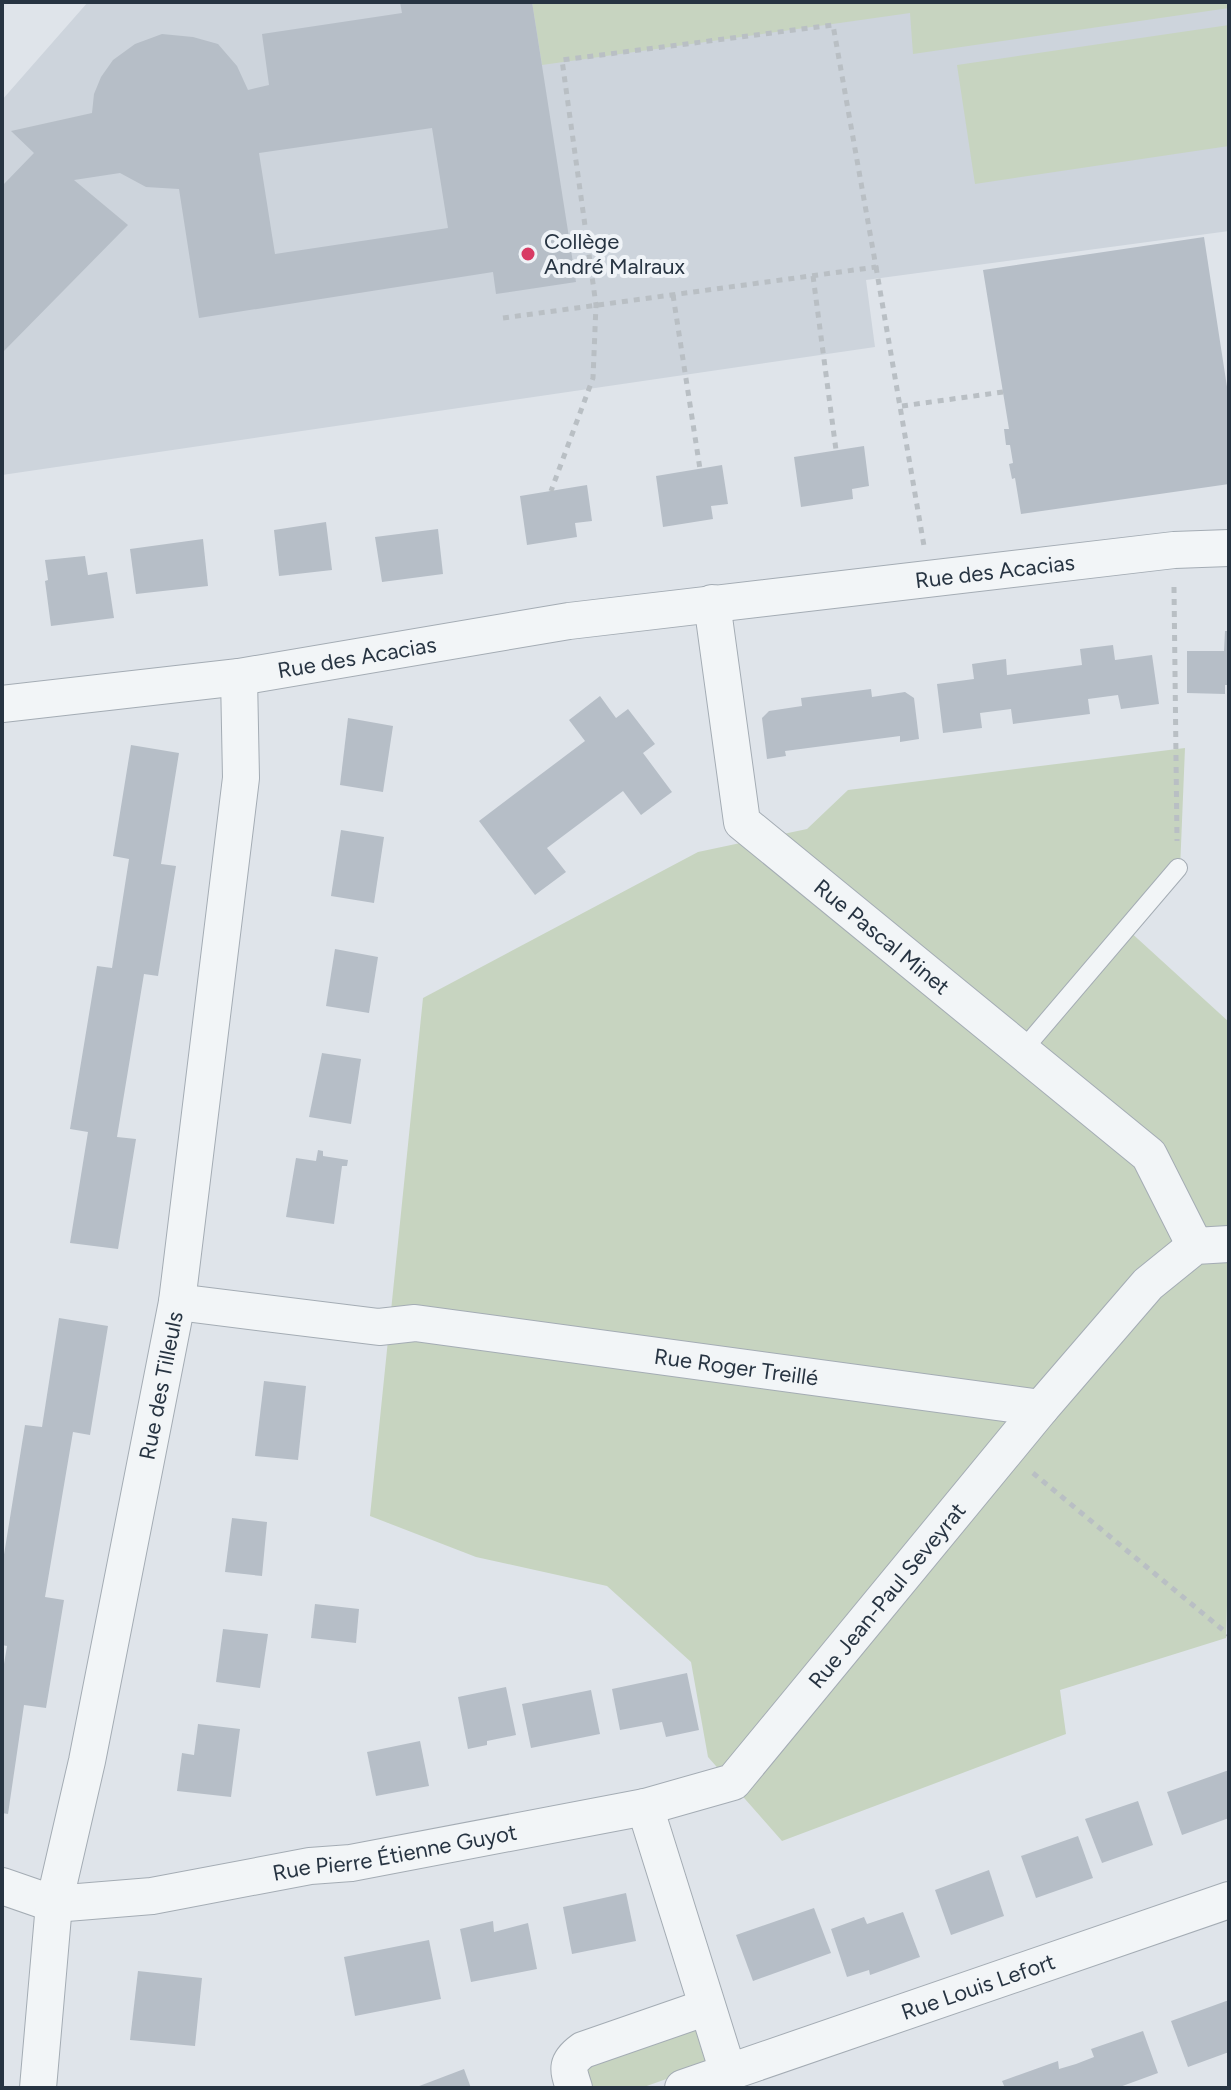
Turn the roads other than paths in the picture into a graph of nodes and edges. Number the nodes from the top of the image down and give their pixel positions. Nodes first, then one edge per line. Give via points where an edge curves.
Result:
1 (1229, 548) edge
2 (712, 603) junction
3 (239, 677) junction
4 (2, 704) edge
5 (1178, 868) road end
6 (1022, 1051) junction
7 (1212, 1245) edge
8 (177, 1302) junction
9 (1041, 1408) junction
10 (733, 1782) joint
11 (645, 1807) junction
12 (2, 1886) edge
13 (1229, 1900) edge
14 (54, 1904) junction
15 (707, 2007) junction
16 (728, 2072) junction
17 (38, 2088) edge
18 (574, 2088) edge
19 (683, 2088) edge

1 - 2 street, Rue des Acacias
2 - 3 street, Rue des Acacias via 569,621
2 - 6 street, Rue Pascal Minet via 742,822
3 - 4 street, Rue des Acacias
3 - 8 street, Rue des Tilleuls via 241,778
5 - 6 lane
6 - 7 street, Rue Pascal Minet via 1149,1155
7 - 9 street via 1148,1284
8 - 9 street, Rue Roger Treillé via 379,1327 415,1323
8 - 14 street, Rue des Tilleuls
9 - 10 street, Rue Jean-Paul Seveyrat
10 - 11 street, Rue Pierre Étienne Guyot
11 - 14 street, Rue Pierre Étienne Guyot via 152,1896
11 - 15 street
12 - 14 street
13 - 16 street, Rue Louis Lefort
14 - 17 street, Rue des Tilleuls
15 - 16 street
15 - 18 street via 583,2050 568,2070
16 - 19 street, Rue Louis Lefort

